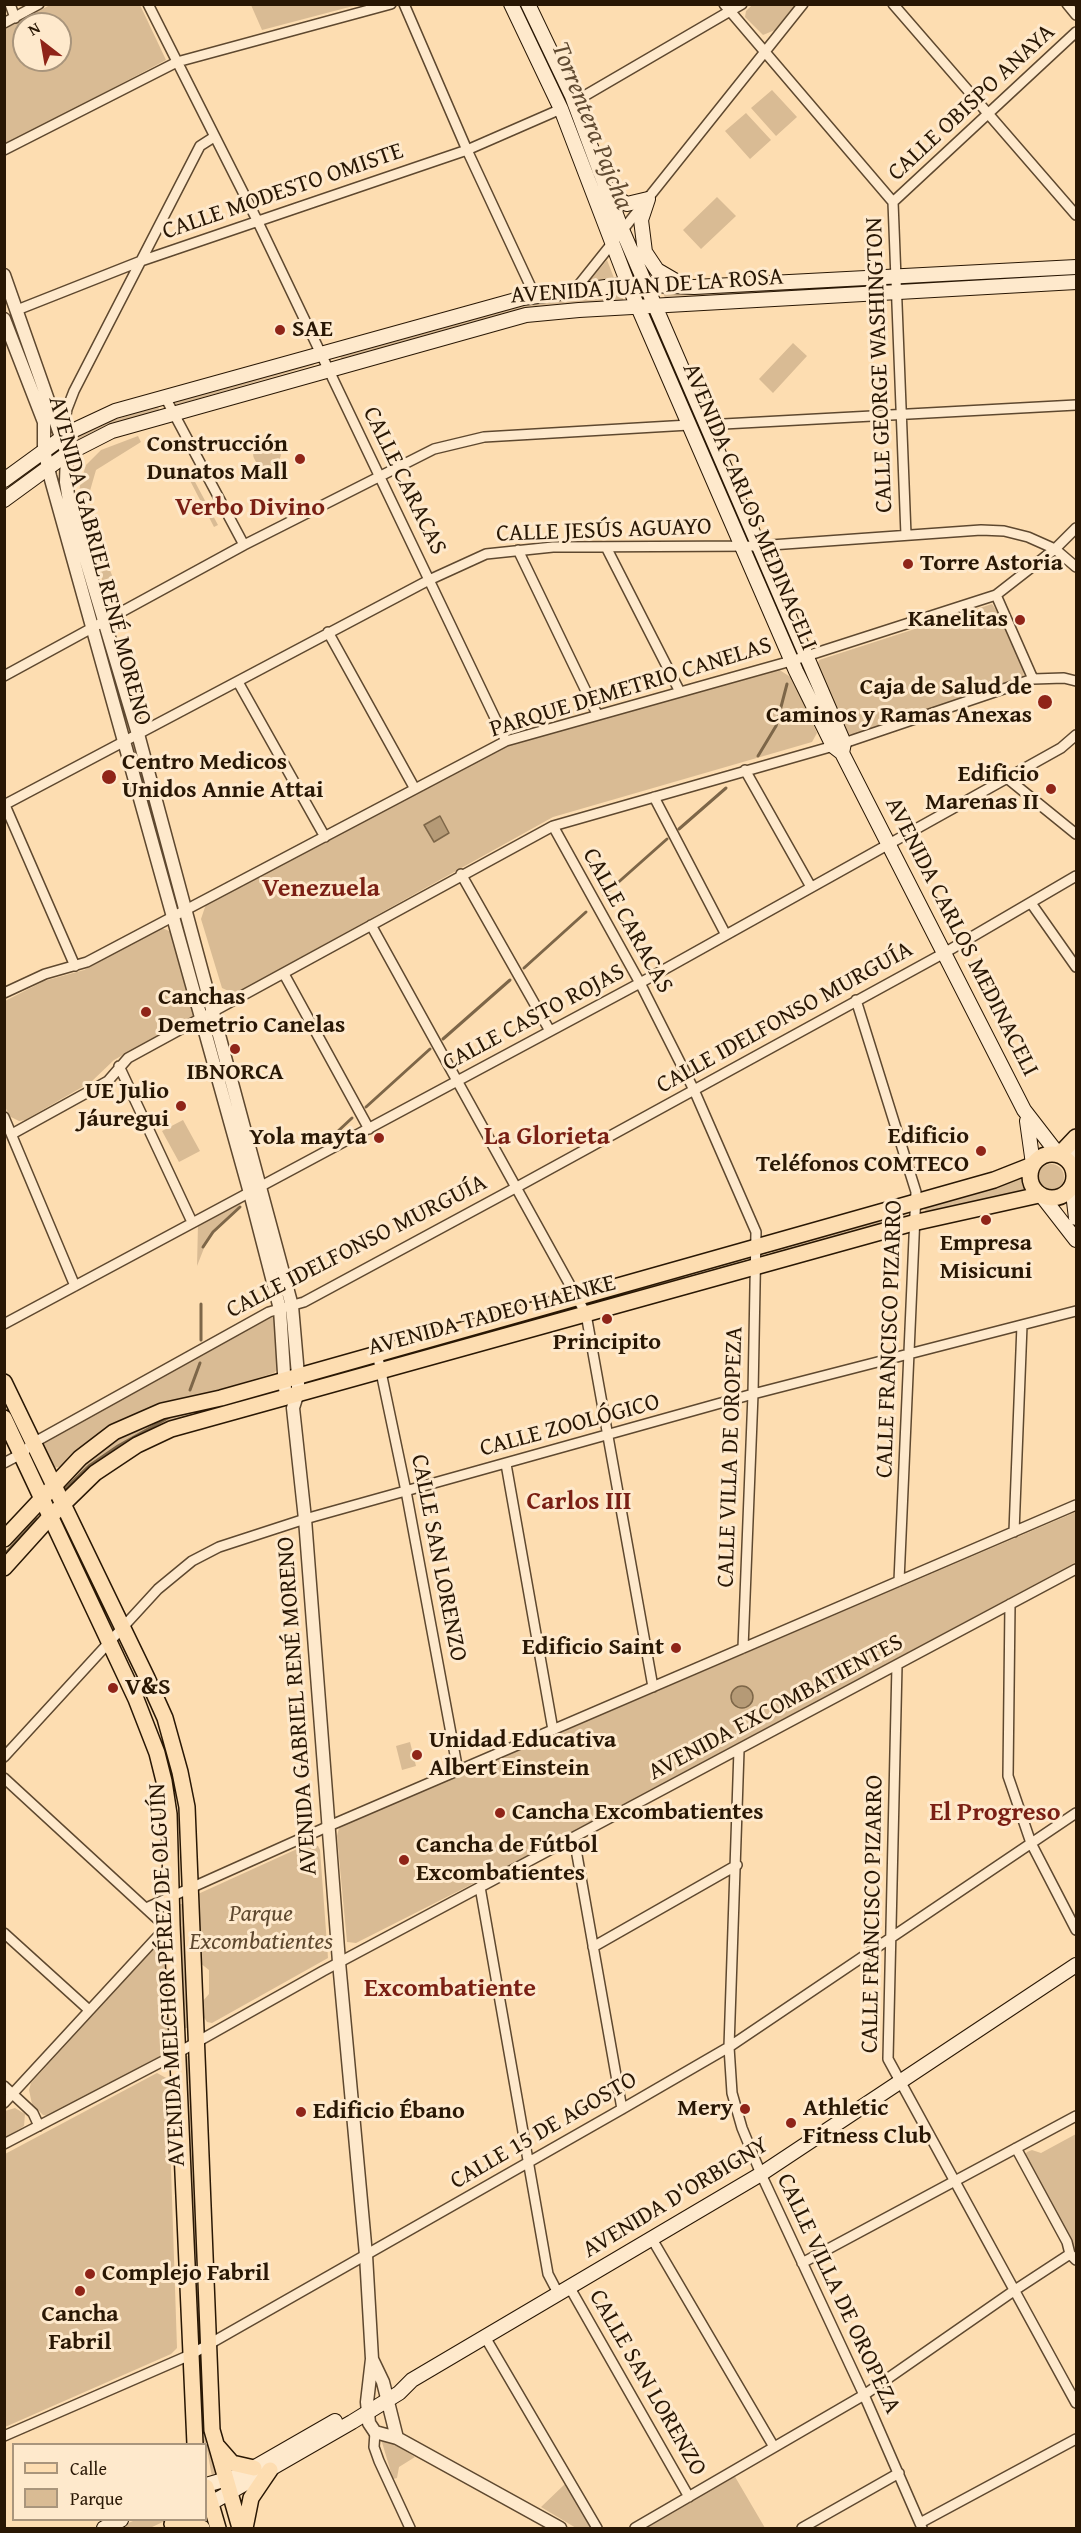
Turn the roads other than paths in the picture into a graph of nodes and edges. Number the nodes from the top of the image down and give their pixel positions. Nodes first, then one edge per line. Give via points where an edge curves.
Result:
1 (39, 4) edge
2 (147, 4) edge
3 (391, 4) edge
4 (404, 4) edge
5 (511, 4) edge
6 (528, 4) edge
7 (742, 4) edge
8 (803, 4) edge
9 (894, 4) edge
10 (1067, 4) edge
11 (727, 8) edge
12 (25, 12) edge
13 (1077, 15) edge
14 (1077, 32) edge
15 (766, 52) junction
16 (177, 62) junction
17 (574, 102) junction
18 (561, 109) junction
19 (989, 112) junction
20 (214, 137) junction
21 (4, 150) edge
22 (467, 150) junction
23 (608, 193) junction
24 (648, 199) junction
25 (893, 202) junction
26 (1077, 215) edge
27 (256, 220) junction
28 (623, 231) junction
29 (612, 245) junction
30 (141, 261) junction
31 (1077, 267) edge
32 (4, 275) edge
33 (897, 277) junction
34 (1077, 282) edge
35 (628, 284) junction
36 (646, 284) junction
37 (694, 287) junction
38 (574, 291) junction
39 (898, 291) junction
40 (535, 296) junction
41 (639, 306) junction
42 (655, 306) junction
43 (17, 310) junction
44 (4, 319) edge
45 (321, 352) junction
46 (329, 369) junction
47 (165, 397) junction
48 (1077, 405) edge
49 (172, 412) junction
50 (903, 416) junction
51 (689, 425) junction
52 (705, 425) junction
53 (62, 438) junction
54 (44, 450) junction
55 (67, 454) junction
56 (48, 467) junction
57 (378, 475) junction
58 (4, 480) edge
59 (4, 500) edge
60 (1077, 528) edge
61 (906, 535) junction
62 (244, 545) junction
63 (757, 546) junction
64 (606, 547) junction
65 (742, 547) junction
66 (1055, 549) junction
67 (518, 550) junction
68 (1077, 567) edge
69 (429, 579) junction
70 (996, 595) junction
71 (99, 624) junction
72 (328, 632) junction
73 (805, 656) junction
74 (791, 661) junction
75 (4, 676) edge
76 (1033, 679) junction
77 (1077, 681) edge
78 (238, 682) junction
79 (679, 690) junction
80 (597, 714) junction
81 (138, 735) junction
82 (1077, 735) edge
83 (126, 741) junction
84 (506, 741) junction
85 (840, 747) junction
86 (744, 770) junction
87 (1007, 778) junction
88 (415, 789) junction
89 (654, 797) junction
90 (5, 804) edge
91 (553, 826) junction
92 (1077, 834) edge
93 (325, 837) junction
94 (889, 844) junction
95 (461, 874) junction
96 (1077, 876) edge
97 (811, 887) junction
98 (1031, 903) junction
99 (186, 909) junction
100 (173, 917) junction
101 (371, 925) junction
102 (726, 935) junction
103 (946, 952) junction
104 (75, 966) junction
105 (1077, 967) edge
106 (284, 974) junction
107 (640, 983) junction
108 (4, 993) edge
109 (856, 1000) junction
110 (214, 1012) junction
111 (202, 1018) junction
112 (550, 1031) junction
113 (120, 1066) junction
114 (458, 1081) junction
115 (694, 1090) junction
116 (1024, 1110) junction
117 (4, 1117) edge
118 (369, 1129) junction
119 (12, 1134) junction
120 (1077, 1137) edge
121 (1077, 1153) edge
122 (1059, 1155) junction
123 (1033, 1164) junction
124 (1074, 1183) edge
125 (517, 1187) junction
126 (255, 1190) junction
127 (1040, 1195) junction
128 (916, 1202) junction
129 (1077, 1218) edge
130 (192, 1222) junction
131 (914, 1223) junction
132 (1077, 1239) edge
133 (758, 1245) junction
134 (757, 1267) junction
135 (75, 1286) junction
136 (578, 1296) junction
137 (286, 1308) junction
138 (1077, 1311) edge
139 (586, 1314) junction
140 (4, 1324) edge
141 (1022, 1325) junction
142 (377, 1353) junction
143 (910, 1354) junction
144 (381, 1369) junction
145 (292, 1377) junction
146 (4, 1382) edge
147 (753, 1394) junction
148 (292, 1399) junction
149 (4, 1418) edge
150 (610, 1436) junction
151 (33, 1443) junction
152 (21, 1454) junction
153 (4, 1463) edge
154 (506, 1464) junction
155 (53, 1484) junction
156 (406, 1491) junction
157 (41, 1498) junction
158 (63, 1504) junction
159 (1077, 1505) edge
160 (50, 1517) junction
161 (305, 1519) junction
162 (1014, 1532) junction
163 (4, 1539) edge
164 (4, 1568) edge
165 (1077, 1569) edge
166 (899, 1581) junction
167 (1010, 1605) junction
168 (123, 1626) junction
169 (109, 1643) junction
170 (743, 1648) junction
171 (897, 1665) junction
172 (653, 1687) junction
173 (553, 1730) junction
174 (739, 1750) junction
175 (4, 1757) edge
176 (458, 1771) junction
177 (4, 1778) edge
178 (1077, 1813) edge
179 (329, 1826) junction
180 (574, 1838) junction
181 (1031, 1843) junction
182 (737, 1865) junction
183 (480, 1887) junction
184 (188, 1889) junction
185 (171, 1897) junction
186 (146, 1908) junction
187 (169, 1926) junction
188 (1077, 1930) edge
189 (4, 1933) edge
190 (891, 1936) junction
191 (593, 1947) junction
192 (339, 1962) junction
193 (1077, 1965) edge
194 (89, 2010) junction
195 (195, 2041) junction
196 (729, 2047) junction
197 (178, 2053) junction
198 (901, 2082) junction
199 (4, 2086) edge
200 (13, 2094) junction
201 (4, 2103) edge
202 (622, 2109) junction
203 (1077, 2115) edge
204 (39, 2126) junction
205 (4, 2145) edge
206 (1016, 2148) junction
207 (529, 2163) junction
208 (761, 2174) junction
209 (957, 2180) junction
210 (652, 2239) junction
211 (366, 2255) junction
212 (1073, 2257) edge
213 (802, 2263) junction
214 (1015, 2290) junction
215 (565, 2291) junction
216 (485, 2337) junction
217 (209, 2345) junction
218 (190, 2355) junction
219 (372, 2359) junction
220 (387, 2395) junction
221 (864, 2395) junction
222 (1077, 2403) edge
223 (367, 2408) junction
224 (375, 2432) junction
225 (4, 2436) edge
226 (397, 2438) junction
227 (1077, 2439) edge
228 (213, 2440) junction
229 (195, 2443) edge
230 (774, 2447) junction
231 (254, 2468) junction
232 (270, 2470) junction
233 (899, 2473) junction
234 (207, 2486) edge
235 (227, 2487) junction
236 (689, 2497) junction
237 (208, 2505) edge
238 (119, 2521) edge
239 (171, 2524) edge
240 (921, 2526) edge
241 (104, 2529) edge
242 (202, 2529) edge
243 (218, 2529) edge
244 (240, 2529) edge
245 (245, 2529) edge
246 (410, 2529) edge
247 (560, 2529) edge
248 (597, 2529) edge
249 (635, 2529) edge
250 (802, 2529) edge

1 - 12 street
2 - 16 street, CALLE CARACAS
3 - 16 street
4 - 22 street
5 - 18 main road, AVENIDA CARLOS MEDINACELI
6 - 17 main road, AVENIDA CARLOS MEDINACELI
7 - 11 street
8 - 15 street
9 - 19 street
10 - 13 street
11 - 15 street, CALLE GEORGE WASHINGTON
11 - 17 street
14 - 19 street, CALLE OBISPO ANAYA
15 - 24 street
15 - 25 street, CALLE GEORGE WASHINGTON
16 - 20 street, CALLE CARACAS
16 - 21 street
17 - 23 main road, AVENIDA CARLOS MEDINACELI
18 - 22 street, CALLE MODESTO OMISTE
18 - 29 main road, AVENIDA CARLOS MEDINACELI
19 - 25 street, CALLE OBISPO ANAYA
19 - 26 street
20 - 27 street, CALLE CARACAS
20 - 30 street via 200,146
22 - 27 street, CALLE MODESTO OMISTE
22 - 40 street
23 - 24 main road via 627,204
23 - 28 main road, AVENIDA CARLOS MEDINACELI
24 - 28 street
24 - 37 main road via 641,220 645,252 668,278
25 - 33 street, CALLE GEORGE WASHINGTON
27 - 30 street, CALLE MODESTO OMISTE
27 - 45 street, CALLE CARACAS
28 - 29 street
28 - 36 main road, AVENIDA CARLOS MEDINACELI
29 - 35 main road, AVENIDA CARLOS MEDINACELI
29 - 38 street
30 - 43 street, CALLE MODESTO OMISTE
30 - 53 street via 74,391
31 - 33 main road, AVENIDA JUAN DE LA ROSA
32 - 43 street, AVENIDA GABRIEL RENÉ MORENO
33 - 37 main road, AVENIDA JUAN DE LA ROSA
33 - 39 street, CALLE GEORGE WASHINGTON
34 - 39 main road, AVENIDA JUAN DE LA ROSA
35 - 36 main road, AVENIDA JUAN DE LA ROSA
35 - 38 main road, AVENIDA JUAN DE LA ROSA
35 - 41 main road, AVENIDA CARLOS MEDINACELI
36 - 37 main road, AVENIDA JUAN DE LA ROSA
36 - 42 main road, AVENIDA CARLOS MEDINACELI
38 - 40 main road, AVENIDA JUAN DE LA ROSA
39 - 42 main road, AVENIDA JUAN DE LA ROSA
39 - 50 street, CALLE GEORGE WASHINGTON
40 - 45 main road, AVENIDA JUAN DE LA ROSA
41 - 42 main road, AVENIDA JUAN DE LA ROSA
41 - 46 main road, AVENIDA JUAN DE LA ROSA via 526,315
41 - 51 main road, AVENIDA CARLOS MEDINACELI
42 - 52 main road, AVENIDA CARLOS MEDINACELI
43 - 53 street, AVENIDA GABRIEL RENÉ MORENO
44 - 54 street, AVENIDA GABRIEL RENÉ MORENO via 44,422
45 - 46 street, CALLE CARACAS
45 - 47 main road, AVENIDA JUAN DE LA ROSA
46 - 49 main road, AVENIDA JUAN DE LA ROSA
46 - 57 street, CALLE CARACAS
47 - 49 street
47 - 53 main road, AVENIDA JUAN DE LA ROSA via 115,411
48 - 50 street
49 - 55 main road, AVENIDA JUAN DE LA ROSA via 112,431
49 - 62 street
50 - 52 street
50 - 61 street, CALLE GEORGE WASHINGTON
51 - 57 street via 484,437 434,449
51 - 65 main road, AVENIDA CARLOS MEDINACELI
52 - 63 main road, AVENIDA CARLOS MEDINACELI
53 - 54 main road, AVENIDA JUAN DE LA ROSA
53 - 55 street, AVENIDA GABRIEL RENÉ MORENO
54 - 56 street, AVENIDA GABRIEL RENÉ MORENO
54 - 58 main road, AVENIDA JUAN DE LA ROSA
55 - 56 main road, AVENIDA JUAN DE LA ROSA
55 - 71 street, AVENIDA GABRIEL RENÉ MORENO via 66,489
56 - 59 main road, AVENIDA JUAN DE LA ROSA
56 - 71 street, AVENIDA GABRIEL RENÉ MORENO
57 - 62 street
57 - 69 street, CALLE CARACAS
60 - 66 street
61 - 63 street, CALLE JESÚS AGUAYO
61 - 66 street, CALLE JESÚS AGUAYO via 1004,531
62 - 71 street
63 - 65 street, CALLE JESÚS AGUAYO
63 - 73 main road, AVENIDA CARLOS MEDINACELI
64 - 65 street, CALLE JESÚS AGUAYO
64 - 67 street, CALLE JESÚS AGUAYO
64 - 79 street
65 - 74 main road, AVENIDA CARLOS MEDINACELI
66 - 68 street, CALLE JESÚS AGUAYO
66 - 70 street
67 - 69 street, CALLE JESÚS AGUAYO via 486,554
67 - 80 street
69 - 72 street, CALLE JESÚS AGUAYO
69 - 84 street, CALLE CARACAS
70 - 73 street, PARQUE DEMETRIO CANELAS
70 - 76 street
71 - 75 street
71 - 81 street, AVENIDA GABRIEL RENÉ MORENO
71 - 83 street, AVENIDA GABRIEL RENÉ MORENO
72 - 78 street, CALLE JESÚS AGUAYO
72 - 88 street
73 - 74 street, PARQUE DEMETRIO CANELAS
73 - 85 main road, AVENIDA CARLOS MEDINACELI
74 - 79 street, PARQUE DEMETRIO CANELAS
74 - 85 main road, AVENIDA CARLOS MEDINACELI
76 - 77 street
76 - 85 street
78 - 81 street, CALLE JESÚS AGUAYO
78 - 93 street
79 - 80 street, PARQUE DEMETRIO CANELAS
80 - 84 street, PARQUE DEMETRIO CANELAS
81 - 83 street, CALLE JESÚS AGUAYO
81 - 99 street, AVENIDA GABRIEL RENÉ MORENO
82 - 87 street, CALLE CASTO ROJAS
83 - 90 street, CALLE JESÚS AGUAYO
83 - 100 street, AVENIDA GABRIEL RENÉ MORENO
84 - 88 street, PARQUE DEMETRIO CANELAS
85 - 86 street
85 - 94 main road, AVENIDA CARLOS MEDINACELI
86 - 89 street
86 - 97 street
87 - 92 street
87 - 94 street, CALLE CASTO ROJAS
88 - 93 street, PARQUE DEMETRIO CANELAS
89 - 91 street
89 - 102 street
90 - 104 street
91 - 95 street
91 - 107 street, CALLE CARACAS
93 - 99 street, PARQUE DEMETRIO CANELAS
94 - 97 street, CALLE CASTO ROJAS
94 - 103 main road, AVENIDA CARLOS MEDINACELI
95 - 101 street
95 - 112 street
96 - 98 street, CALLE IDELFONSO MURGUÍA
97 - 102 street, CALLE CASTO ROJAS
98 - 103 street, CALLE IDELFONSO MURGUÍA
98 - 105 street
99 - 100 street, PARQUE DEMETRIO CANELAS
99 - 110 street, AVENIDA GABRIEL RENÉ MORENO
100 - 104 street, PARQUE DEMETRIO CANELAS
100 - 111 street, AVENIDA GABRIEL RENÉ MORENO
101 - 106 street
101 - 114 street
102 - 107 street, CALLE CASTO ROJAS
103 - 109 street, CALLE IDELFONSO MURGUÍA
103 - 116 main road, AVENIDA CARLOS MEDINACELI
104 - 108 street, PARQUE DEMETRIO CANELAS via 45,974
106 - 110 street
106 - 118 street
107 - 112 street, CALLE CASTO ROJAS
107 - 115 street, CALLE CARACAS
109 - 115 street, CALLE IDELFONSO MURGUÍA
109 - 128 street, CALLE FRANCISCO PIZARRO
110 - 111 street
110 - 126 street, AVENIDA GABRIEL RENÉ MORENO
111 - 113 street
111 - 126 street, AVENIDA GABRIEL RENÉ MORENO
112 - 114 street, CALLE CASTO ROJAS
113 - 119 street via 108,1081
113 - 130 street
114 - 118 street, CALLE CASTO ROJAS
114 - 125 street
115 - 125 street, CALLE IDELFONSO MURGUÍA
115 - 133 street, CALLE CARACAS via 756,1232
116 - 122 main road, AVENIDA CARLOS MEDINACELI
116 - 123 main road, AVENIDA CARLOS MEDINACELI
117 - 119 street
118 - 126 street, CALLE CASTO ROJAS
119 - 135 street
120 - 122 main road
121 - 122 main road
122 - 123 main road via 1044,1155
122 - 124 main road via 1071,1164
123 - 127 main road via 1030,1181
123 - 128 main road, AVENIDA TADEO HAENKE via 994,1180
124 - 127 main road via 1062,1196
124 - 129 main road
125 - 136 street
125 - 137 street, CALLE IDELFONSO MURGUÍA
126 - 130 street, CALLE CASTO ROJAS
126 - 137 street, AVENIDA GABRIEL RENÉ MORENO
127 - 131 main road, AVENIDA TADEO HAENKE
127 - 132 main road
128 - 131 street, CALLE FRANCISCO PIZARRO
128 - 133 main road, AVENIDA TADEO HAENKE
130 - 135 street, CALLE CASTO ROJAS
131 - 134 main road, AVENIDA TADEO HAENKE
131 - 143 street, CALLE FRANCISCO PIZARRO
133 - 134 street, CALLE CARACAS
133 - 136 main road, AVENIDA TADEO HAENKE
134 - 139 main road, AVENIDA TADEO HAENKE
134 - 147 street, CALLE VILLA DE OROPEZA
135 - 140 street, CALLE CASTO ROJAS
136 - 139 street
136 - 142 main road, AVENIDA TADEO HAENKE
137 - 145 street, AVENIDA GABRIEL RENÉ MORENO
137 - 151 street, CALLE IDELFONSO MURGUÍA via 269,1312
138 - 141 street, CALLE ZOOLÓGICO
139 - 144 main road, AVENIDA TADEO HAENKE
139 - 150 street
141 - 143 street, CALLE ZOOLÓGICO
141 - 162 street
142 - 144 street, CALLE SAN LORENZO
142 - 145 main road, AVENIDA TADEO HAENKE
143 - 147 street, CALLE ZOOLÓGICO
143 - 166 street, CALLE FRANCISCO PIZARRO
144 - 148 main road, AVENIDA TADEO HAENKE
144 - 156 street, CALLE SAN LORENZO
145 - 148 street, AVENIDA GABRIEL RENÉ MORENO
145 - 155 main road, AVENIDA TADEO HAENKE via 176,1407 129,1425 98,1443
146 - 151 main road, AVENIDA MELCHOR PÉREZ DE OLGUÍN
147 - 150 street, CALLE ZOOLÓGICO
147 - 170 street, CALLE VILLA DE OROPEZA
148 - 158 main road, AVENIDA TADEO HAENKE via 154,1435 114,1458
148 - 161 street, AVENIDA GABRIEL RENÉ MORENO
149 - 152 main road, AVENIDA MELCHOR PÉREZ DE OLGUÍN
150 - 154 street, CALLE ZOOLÓGICO
150 - 172 street
151 - 152 street, CALLE IDELFONSO MURGUÍA
151 - 155 main road, AVENIDA MELCHOR PÉREZ DE OLGUÍN
152 - 153 street, CALLE IDELFONSO MURGUÍA
152 - 157 main road, AVENIDA MELCHOR PÉREZ DE OLGUÍN
154 - 156 street, CALLE ZOOLÓGICO
154 - 173 street
155 - 157 main road, AVENIDA TADEO HAENKE
155 - 158 main road, AVENIDA MELCHOR PÉREZ DE OLGUÍN
156 - 161 street, CALLE ZOOLÓGICO
156 - 176 street, CALLE SAN LORENZO
157 - 160 main road, AVENIDA MELCHOR PÉREZ DE OLGUÍN
157 - 163 main road, AVENIDA TADEO HAENKE
158 - 160 main road, AVENIDA TADEO HAENKE
158 - 168 main road, AVENIDA MELCHOR PÉREZ DE OLGUÍN
159 - 162 street
160 - 164 main road, AVENIDA TADEO HAENKE
160 - 169 main road, AVENIDA MELCHOR PÉREZ DE OLGUÍN
161 - 168 street, CALLE ZOOLÓGICO via 219,1547 192,1561
161 - 179 street, AVENIDA GABRIEL RENÉ MORENO
162 - 166 street
165 - 167 street, AVENIDA EXCOMBATIENTES
166 - 170 street
167 - 171 street, AVENIDA EXCOMBATIENTES
167 - 181 street via 1008,1776
168 - 169 street, CALLE ZOOLÓGICO
168 - 184 main road, AVENIDA MELCHOR PÉREZ DE OLGUÍN via 165,1718 180,1772 187,1807
169 - 175 street, CALLE ZOOLÓGICO
169 - 185 main road, AVENIDA MELCHOR PÉREZ DE OLGUÍN via 157,1753 169,1814
170 - 172 street
171 - 174 street, AVENIDA EXCOMBATIENTES
171 - 190 street, CALLE FRANCISCO PIZARRO
172 - 173 street
173 - 176 street
174 - 180 street, AVENIDA EXCOMBATIENTES
174 - 182 street, CALLE VILLA DE OROPEZA
176 - 179 street
177 - 186 street
178 - 181 street, CALLE 15 DE AGOSTO
179 - 184 street
179 - 192 street, AVENIDA GABRIEL RENÉ MORENO
180 - 183 street, AVENIDA EXCOMBATIENTES
180 - 191 street
181 - 188 street
181 - 190 street, CALLE 15 DE AGOSTO
182 - 191 street
182 - 196 street, CALLE VILLA DE OROPEZA
183 - 192 street, AVENIDA EXCOMBATIENTES
183 - 207 street, CALLE SAN LORENZO
184 - 185 street
184 - 195 main road, AVENIDA MELCHOR PÉREZ DE OLGUÍN
185 - 186 street
185 - 187 main road, AVENIDA MELCHOR PÉREZ DE OLGUÍN
186 - 187 street
187 - 194 street
187 - 197 main road, AVENIDA MELCHOR PÉREZ DE OLGUÍN
189 - 194 street
190 - 196 street, CALLE 15 DE AGOSTO
190 - 198 street, CALLE FRANCISCO PIZARRO via 888,2059
191 - 202 street
192 - 195 street, AVENIDA EXCOMBATIENTES
192 - 211 street, AVENIDA GABRIEL RENÉ MORENO
193 - 198 main road, AVENIDA D'ORBIGNY
194 - 200 street
195 - 197 street, AVENIDA EXCOMBATIENTES
195 - 217 main road, AVENIDA MELCHOR PÉREZ DE OLGUÍN
196 - 202 street, CALLE 15 DE AGOSTO
196 - 208 street, CALLE VILLA DE OROPEZA via 736,2112
197 - 204 street, AVENIDA EXCOMBATIENTES
197 - 218 main road, AVENIDA MELCHOR PÉREZ DE OLGUÍN
198 - 208 main road, AVENIDA D'ORBIGNY
198 - 209 street, CALLE FRANCISCO PIZARRO
199 - 200 street
200 - 201 street
200 - 204 street
202 - 207 street, CALLE 15 DE AGOSTO
203 - 206 street
204 - 205 street, AVENIDA EXCOMBATIENTES
206 - 209 street
206 - 212 street
207 - 211 street, CALLE 15 DE AGOSTO
207 - 215 street, CALLE SAN LORENZO via 548,2274
208 - 210 main road, AVENIDA D'ORBIGNY
208 - 213 street, CALLE VILLA DE OROPEZA
209 - 213 street
209 - 214 street, CALLE FRANCISCO PIZARRO
210 - 215 main road, AVENIDA D'ORBIGNY
210 - 230 street
211 - 217 street, CALLE 15 DE AGOSTO
211 - 219 street, AVENIDA GABRIEL RENÉ MORENO
212 - 214 street
213 - 221 street, CALLE VILLA DE OROPEZA
214 - 221 street
214 - 222 street, CALLE FRANCISCO PIZARRO
215 - 216 main road, AVENIDA D'ORBIGNY
215 - 236 street, CALLE SAN LORENZO
216 - 220 main road, AVENIDA D'ORBIGNY
216 - 248 street
217 - 218 street, CALLE 15 DE AGOSTO
217 - 228 main road, AVENIDA MELCHOR PÉREZ DE OLGUÍN
218 - 225 street, CALLE 15 DE AGOSTO
218 - 229 main road, AVENIDA MELCHOR PÉREZ DE OLGUÍN
219 - 220 street, AVENIDA GABRIEL RENÉ MORENO
219 - 223 street, AVENIDA GABRIEL RENÉ MORENO
220 - 223 main road, AVENIDA D'ORBIGNY
220 - 226 street, AVENIDA GABRIEL RENÉ MORENO
221 - 230 street
221 - 233 street, CALLE VILLA DE OROPEZA
223 - 224 street
223 - 231 main road, AVENIDA D'ORBIGNY
223 - 232 main road, AVENIDA D'ORBIGNY
224 - 226 street
224 - 246 street via 374,2447 379,2461
226 - 247 street
227 - 240 street
228 - 231 main road via 232,2463
228 - 235 main road, AVENIDA MELCHOR PÉREZ DE OLGUÍN
230 - 236 street
231 - 235 main road, AVENIDA D'ORBIGNY
232 - 235 main road, AVENIDA D'ORBIGNY
232 - 245 main road via 251,2498
233 - 240 street, CALLE VILLA DE OROPEZA
233 - 250 street
234 - 235 main road, AVENIDA D'ORBIGNY
235 - 237 main road, AVENIDA D'ORBIGNY
235 - 244 main road, AVENIDA MELCHOR PÉREZ DE OLGUÍN
236 - 249 street
237 - 243 main road
238 - 241 main road
239 - 242 main road via 184,2523

